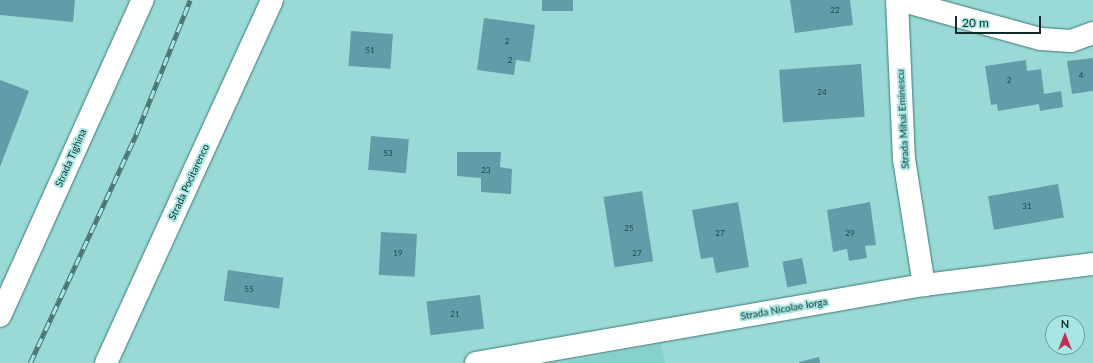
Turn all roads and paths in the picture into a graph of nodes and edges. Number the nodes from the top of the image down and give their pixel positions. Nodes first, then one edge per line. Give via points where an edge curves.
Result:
1 (143, 0) edge
2 (272, 0) edge
3 (898, 0) edge
4 (1093, 33) edge
5 (1093, 264) edge
6 (924, 285) junction
7 (0, 316) edge
8 (106, 363) edge
9 (476, 363) edge

1 - 7 street, Strada Tighina
2 - 8 street, Strada Pocitarenco
3 - 4 street via 1041,38 1070,41
3 - 6 street, Strada Mihai Eminescu via 904,159
5 - 6 street, Strada Nicolae Iorga
6 - 9 street, Strada Nicolae Iorga

